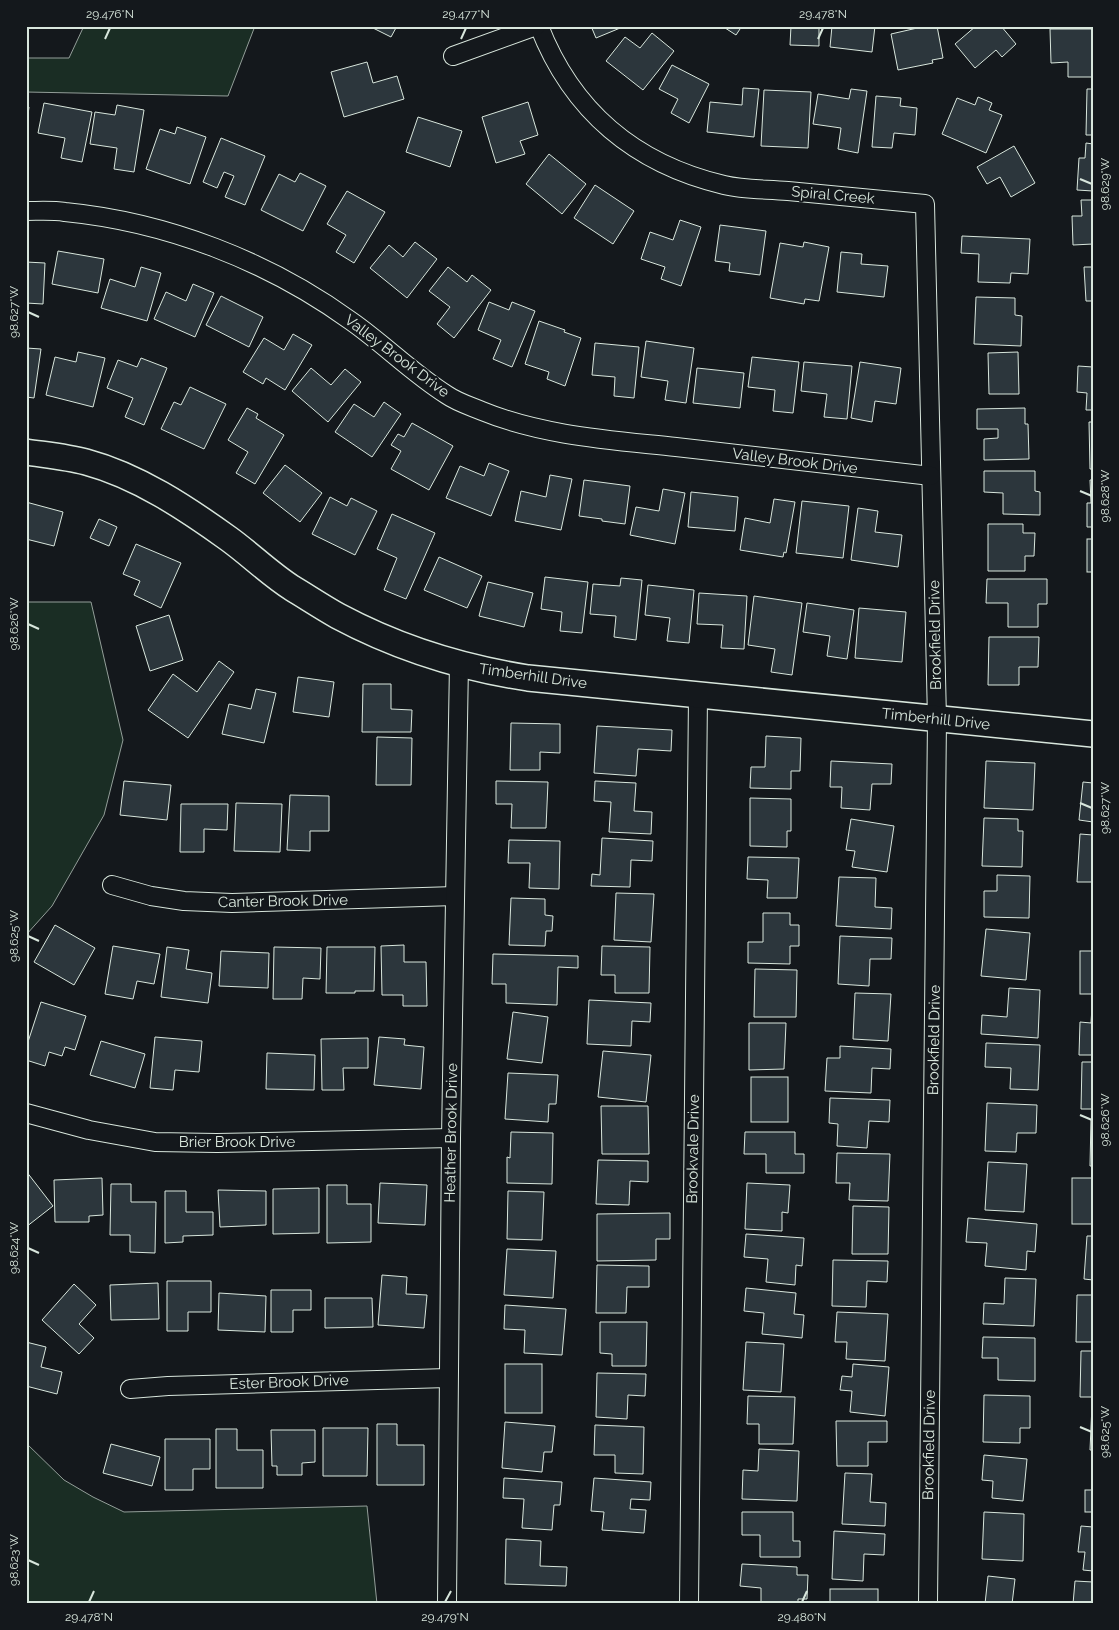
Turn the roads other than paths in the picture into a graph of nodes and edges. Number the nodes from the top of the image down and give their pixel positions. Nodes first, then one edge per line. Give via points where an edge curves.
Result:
1 (538, 26) edge
2 (453, 56) dead end
3 (26, 211) edge
4 (26, 452) edge
5 (931, 476) junction
6 (459, 663) junction
7 (698, 695) junction
8 (937, 719) junction
9 (1093, 734) edge
10 (112, 886) dead end
11 (455, 896) junction
12 (26, 1113) edge
13 (450, 1138) junction
14 (448, 1378) junction
15 (130, 1389) dead end
16 (447, 1604) edge
17 (688, 1604) edge
18 (928, 1604) edge

1 - 2 street
1 - 5 street, Spiral Creek via 559,68 592,113 625,142 686,174 726,185 924,204
3 - 5 street, Valley Brook Drive via 64,211 126,221 186,237 244,259 299,287 352,321 449,396 518,424 621,441
4 - 6 street, Timberhill Drive via 87,462 149,488 185,509 290,586 338,616 385,637
5 - 8 street, Brookfield Drive
6 - 7 street, Timberhill Drive via 528,678
6 - 11 street, Heather Brook Drive
7 - 8 street, Timberhill Drive
7 - 17 street, Brookvale Drive
8 - 9 street, Timberhill Drive
8 - 18 street, Brookfield Drive
10 - 11 street, Canter Brook Drive via 184,901 232,903
11 - 13 street, Heather Brook Drive
12 - 13 street, Brier Brook Drive via 89,1130 155,1142
13 - 14 street, Heather Brook Drive
14 - 15 street, Ester Brook Drive
14 - 16 street, Heather Brook Drive

